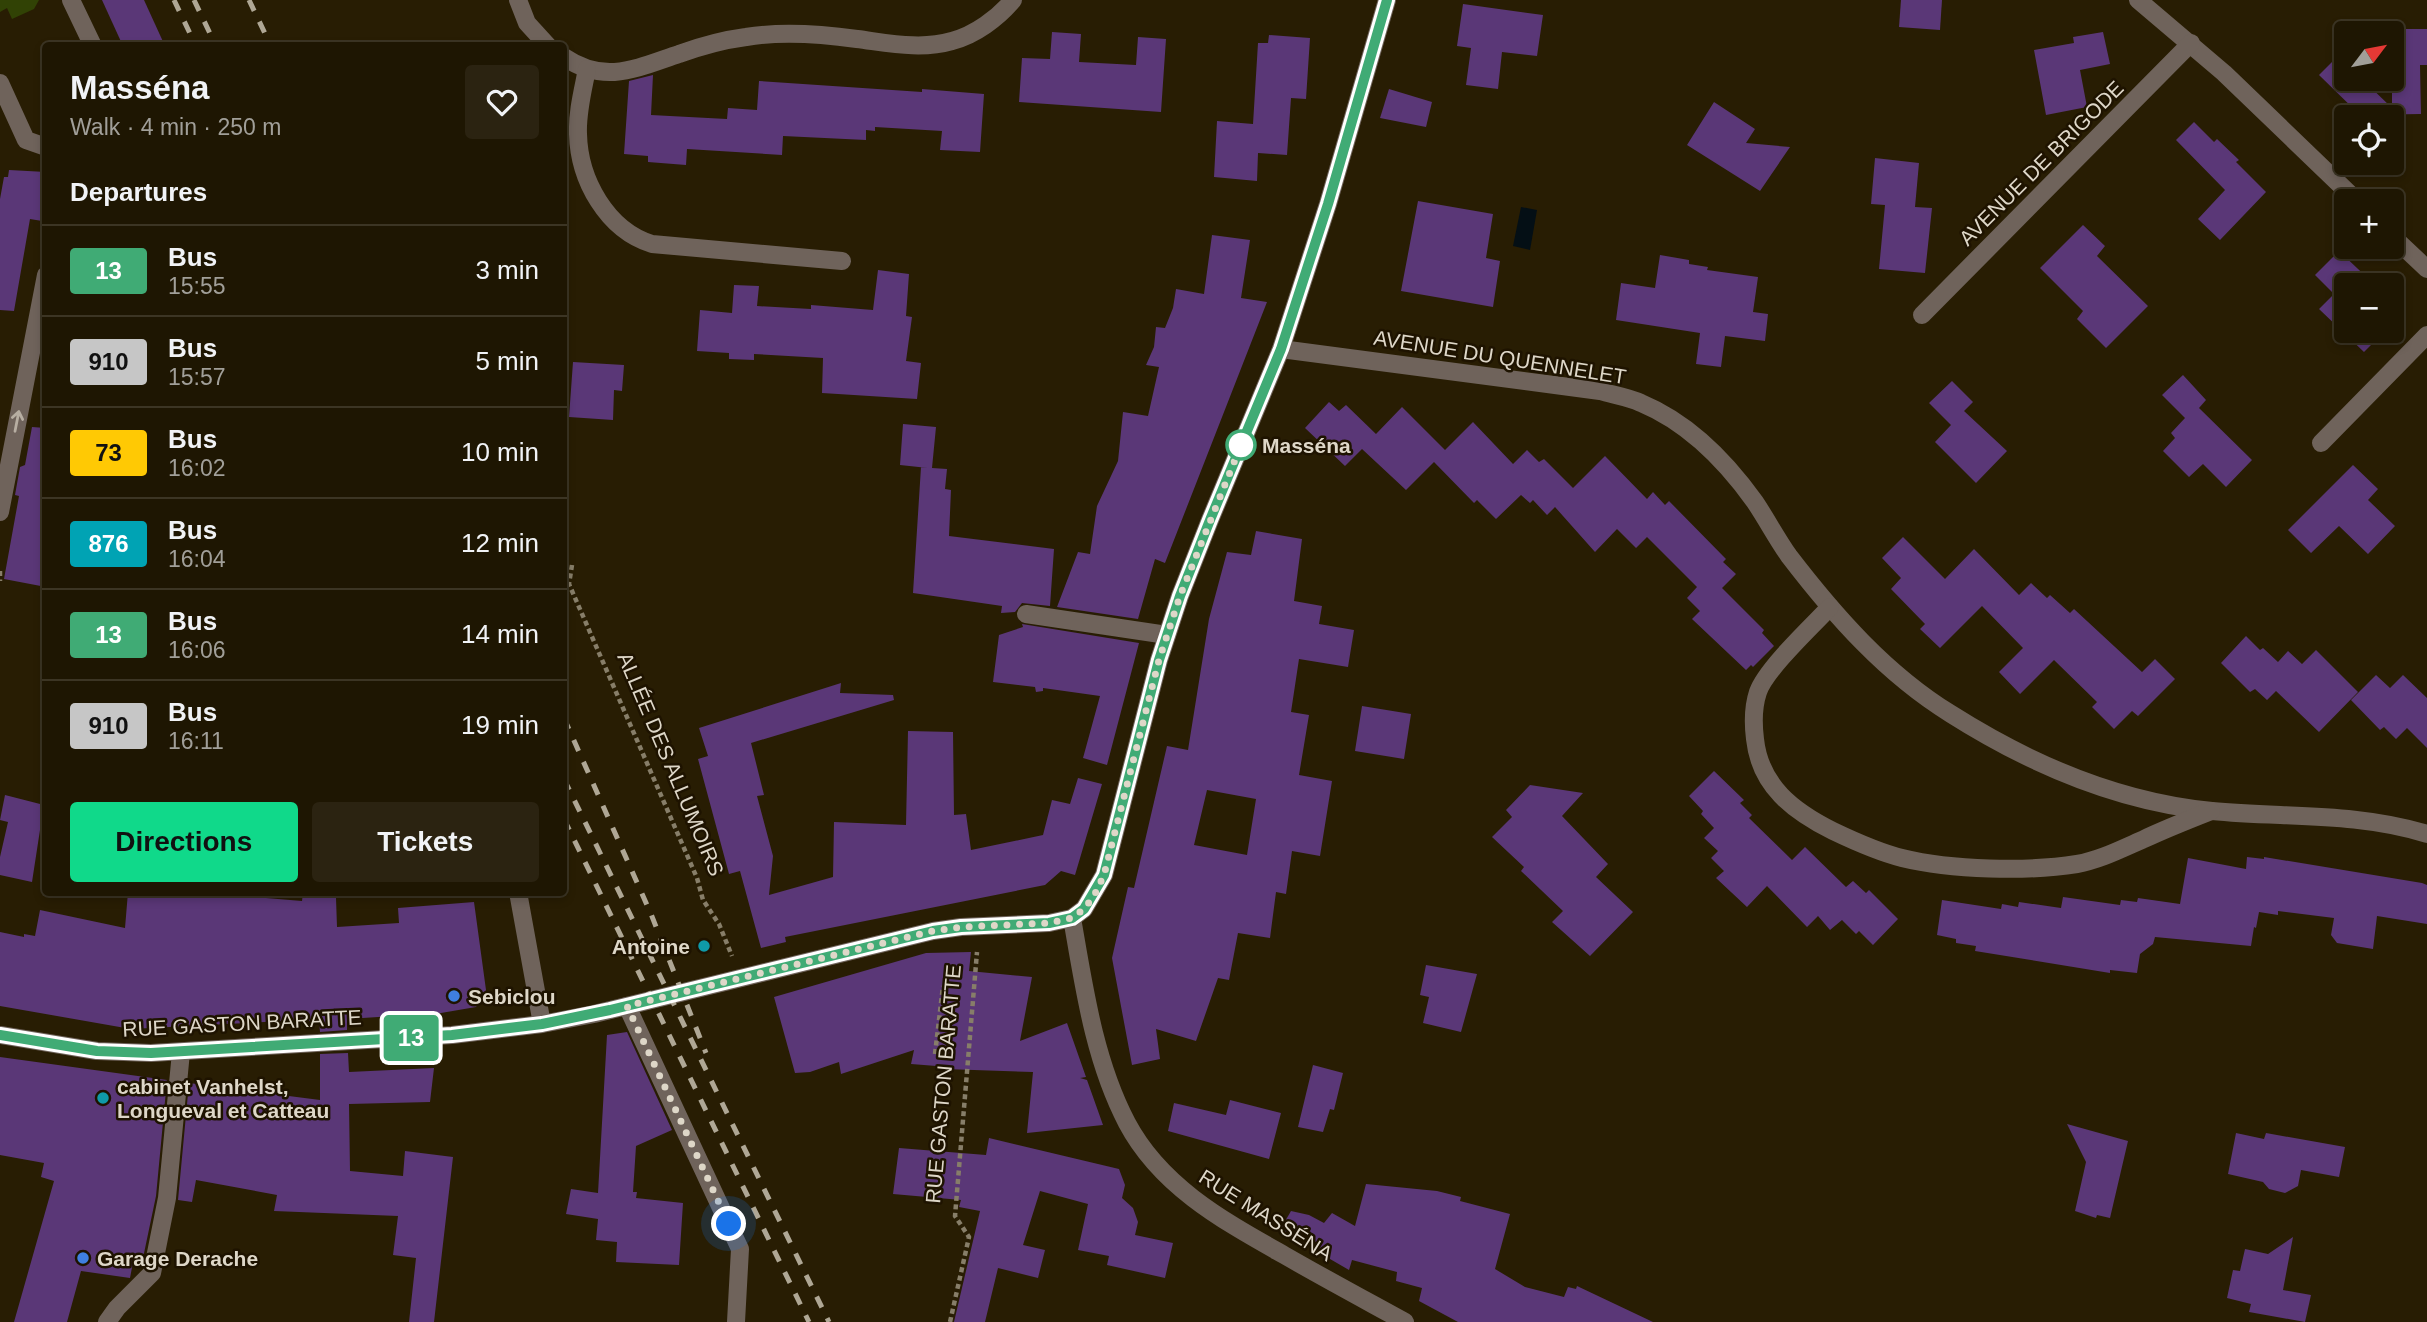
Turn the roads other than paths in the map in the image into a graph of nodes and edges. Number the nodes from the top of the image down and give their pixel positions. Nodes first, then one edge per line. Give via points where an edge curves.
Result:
1 (71, 0) edge
2 (518, 0) edge
3 (1013, 0) edge
4 (1387, 0) edge
5 (2138, 0) edge
6 (91, 42) edge
7 (543, 42) edge
8 (2192, 43) junction
9 (567, 59) edge
10 (587, 69) junction
11 (0, 83) edge
12 (42, 146) edge
13 (2344, 189) edge
14 (2404, 247) edge
15 (842, 261) dead end
16 (2427, 269) edge
17 (42, 296) edge
18 (1922, 315) dead end
19 (2427, 335) edge
20 (1281, 349) junction
21 (2321, 443) dead end
22 (0, 512) edge
23 (1830, 607) junction
24 (1026, 614) dead end
25 (1167, 635) junction
26 (2211, 811) junction
27 (2427, 834) edge
28 (519, 896) edge
29 (1072, 918) junction
30 (627, 1006) junction
31 (542, 1024) junction
32 (0, 1035) edge
33 (181, 1052) junction
34 (107, 1322) edge
35 (736, 1322) edge
36 (1405, 1322) edge

1 - 6 street
2 - 7 street via 527,23
3 - 10 street via 975,32 932,45 810,34 749,36 698,47 640,69 607,73
4 - 20 street
5 - 8 street
8 - 13 street
8 - 18 street, AVENUE DE BRIGODE
9 - 10 street
10 - 15 street via 579,113 580,153 596,196 624,232 652,244
11 - 12 street via 26,140
14 - 16 street
22 -> 17 street
19 - 21 street
20 - 23 street, AVENUE DU QUENNELET via 1600,391 1640,402 1699,438 1730,468
20 - 25 street
23 - 26 street, AVENUE DU QUENNELET via 1900,678 1993,739 2054,770 2117,791
23 - 26 street, AVENUE DU QUENNELET via 1769,674 1754,709 1756,754 1766,777 1783,800 1807,818 1905,859 1965,867 2037,868 2079,864
24 - 25 street
25 - 29 street via 1104,875 1084,909
26 - 27 street, AVENUE DU QUENNELET via 2347,818
28 - 31 street
29 - 30 street, RUE GASTON BARATTE via 933,931
29 - 36 street, RUE MASSÉNA via 1092,1025 1109,1082 1143,1149 1187,1195
30 - 31 street, RUE GASTON BARATTE
30 - 35 street via 740,1249
31 - 33 street, RUE GASTON BARATTE via 452,1035
32 - 33 street, RUE GASTON BARATTE via 97,1051
33 - 34 street via 167,1198 152,1273

